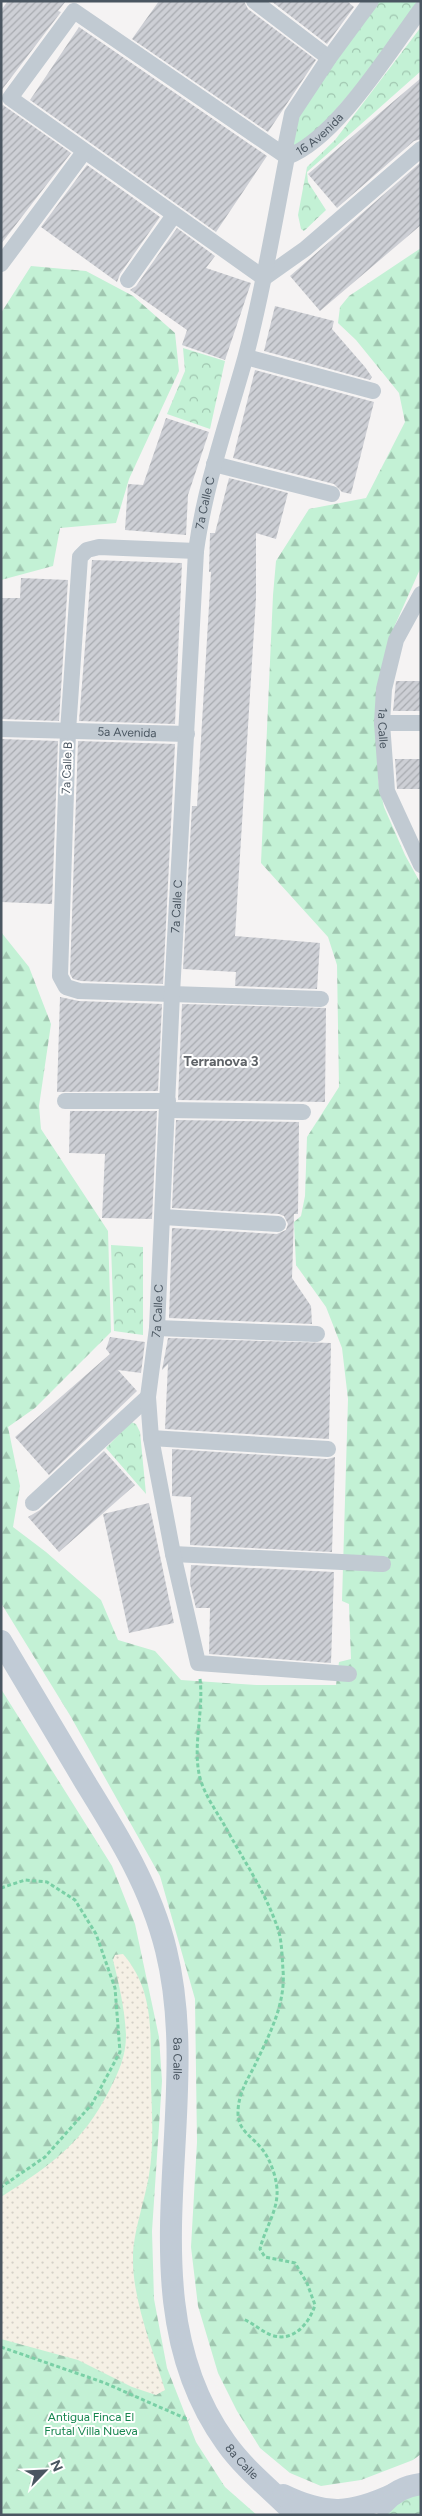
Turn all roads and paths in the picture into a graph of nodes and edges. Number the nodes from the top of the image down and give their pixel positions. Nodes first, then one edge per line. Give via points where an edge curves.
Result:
1 (254, 1) edge
2 (371, 1) edge
3 (421, 10) edge
4 (329, 58) junction
5 (421, 149) edge
6 (84, 152) junction
7 (287, 157) junction
8 (174, 216) junction
9 (1, 264) edge
10 (264, 278) junction
11 (128, 280) dead end
12 (246, 357) junction
13 (373, 391) dead end
14 (214, 464) junction
15 (332, 494) dead end
16 (196, 551) junction
17 (421, 594) edge
18 (414, 617) edge
19 (382, 723) junction
20 (421, 723) edge
21 (1, 729) edge
22 (68, 731) junction
23 (187, 734) junction
24 (414, 836) edge
25 (421, 865) edge
26 (172, 994) junction
27 (322, 999) dead end
28 (65, 1101) dead end
29 (167, 1105) junction
30 (303, 1112) dead end
31 (163, 1217) junction
32 (278, 1224) dead end
33 (158, 1328) junction
34 (317, 1334) dead end
35 (148, 1397) junction
36 (151, 1438) junction
37 (328, 1449) dead end
38 (34, 1503) dead end
39 (173, 1554) junction
40 (383, 1564) dead end
41 (1, 1641) edge
42 (198, 1663) junction
43 (349, 1674) dead end
44 (1, 1888) edge
45 (1, 2187) edge
46 (243, 2319) dead end
47 (1, 2347) edge
48 (195, 2424) dead end
49 (411, 2485) edge
50 (272, 2490) junction
51 (296, 2515) edge
52 (378, 2515) edge

1 - 4 street
2 - 4 street, 16 Avenida
3 - 7 street, 16 Avenida via 341,116 313,142
4 - 7 street, 16 Avenida via 292,114 286,143
5 - 10 street via 305,248
6 - 7 street via 10,98 74,11
6 - 8 street
6 - 9 street
7 - 10 street, 7a Calle C
8 - 10 street
8 - 11 street
10 - 12 street, 7a Calle C
12 - 13 street
12 - 14 street, 7a Calle C
14 - 15 street
14 - 16 street, 7a Calle C
16 - 22 street, 7a Calle B via 99,547 84,552 79,563
16 - 23 street, 7a Calle C
17 - 18 street, 1a Calle
18 - 19 street, 1a Calle via 396,640 384,689
19 - 20 street
19 - 24 street, 1a Calle via 387,791
21 - 22 street, 5a Avenida
22 - 23 street, 5a Avenida
22 - 26 street, 7a Calle B via 59,968 63,984 79,991
23 - 26 street, 7a Calle C
24 - 25 street, 1a Calle
26 - 27 street
26 - 29 street, 7a Calle C
28 - 29 street
29 - 30 street
29 - 31 street, 7a Calle C
31 - 32 street
31 - 33 street, 7a Calle C
33 - 34 street
33 - 35 street, 7a Calle C
35 - 36 street, 7a Calle C
35 - 38 street
36 - 37 street
36 - 39 street, 7a Calle C
39 - 40 street
39 - 42 street, 7a Calle C
41 - 50 main road, 8a Calle via 132,1860 161,1932 174,1995 178,2052 170,2257 175,2316 190,2373 214,2424 237,2457
42 - 43 street
42 - 46 path via 202,1693 200,1777 267,1901 279,1931 284,1972 281,2003 240,2094 238,2113 239,2124 269,2160 278,2193 260,2249 265,2257 294,2263 307,2282 315,2305 307,2324 281,2337
44 - 45 path via 25,1880 47,1882 75,1900 96,1934 115,1988 120,2052 92,2104 45,2157
47 - 48 path via 105,2383 181,2414
49 - 50 main road, 8a Calle via 354,2510 308,2506
49 - 52 main road
50 - 51 main road, 8a Calle

